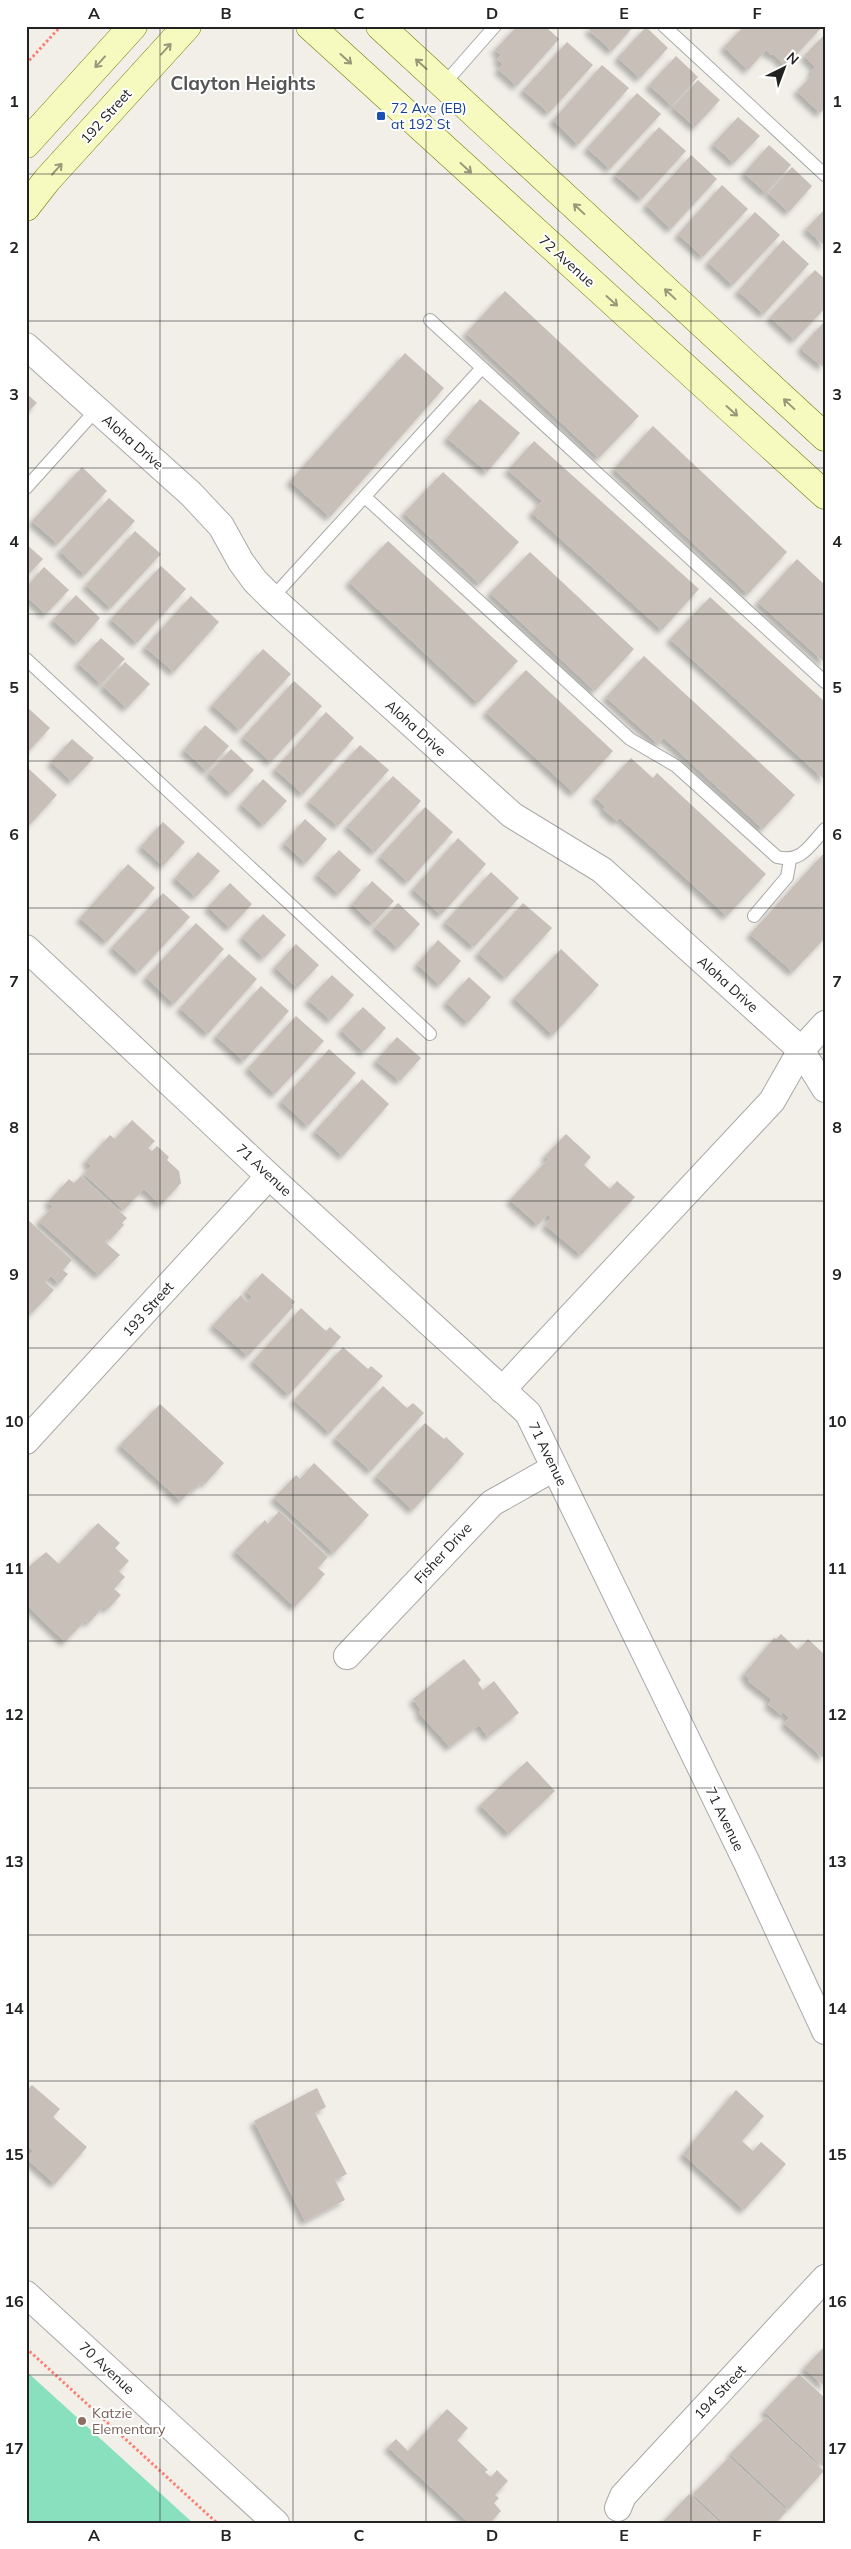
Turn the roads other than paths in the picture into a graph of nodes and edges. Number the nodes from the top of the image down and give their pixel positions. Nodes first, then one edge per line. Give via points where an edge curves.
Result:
1 (132, 26) edge
2 (187, 26) edge
3 (310, 26) edge
4 (380, 26) edge
5 (495, 26) edge
6 (664, 26) edge
7 (444, 84) junction
8 (26, 144) edge
9 (825, 175) edge
10 (26, 207) edge
11 (430, 320) dead end
12 (26, 346) edge
13 (481, 369) junction
14 (96, 410) junction
15 (825, 437) edge
16 (786, 460) junction
17 (825, 484) edge
18 (26, 488) edge
19 (825, 495) edge
20 (365, 497) junction
21 (272, 598) junction
22 (26, 659) edge
23 (825, 682) edge
24 (825, 829) edge
25 (790, 860) junction
26 (754, 916) dead end
27 (26, 948) edge
28 (825, 1024) edge
29 (430, 1034) dead end
30 (800, 1050) junction
31 (825, 1089) edge
32 (269, 1176) junction
33 (502, 1390) junction
34 (26, 1441) edge
35 (554, 1468) junction
36 (346, 1656) dead end
37 (825, 2031) edge
38 (825, 2278) edge
39 (26, 2294) edge
40 (619, 2515) edge
41 (276, 2523) edge

1 -> 8 main road
10 -> 2 main road, 192 Street
3 -> 16 main road, 72 Avenue
7 -> 4 main road
5 - 7 lane
6 - 9 lane
15 -> 7 main road
11 - 13 lane
12 - 14 street, Aloha Drive
13 - 20 lane
13 - 23 lane
14 - 18 lane
14 - 21 street, Aloha Drive via 207,509 221,526 245,568
16 - 17 main road
16 - 19 main road, 72 Avenue
20 - 21 lane
20 - 25 lane via 630,739 676,766 777,857
21 - 30 street, Aloha Drive via 512,815 602,870
22 - 29 lane
24 - 25 lane via 800,855
25 - 26 lane via 787,877
27 - 32 street, 71 Avenue
28 - 30 street
30 - 31 street, Aloha Drive
30 - 33 street via 772,1101
32 - 33 street, 71 Avenue
32 - 34 street, 193 Street
33 - 35 street, 71 Avenue via 528,1413
35 - 36 street, Fisher Drive via 492,1503
35 - 37 street, 71 Avenue via 747,1863
38 - 40 street, 194 Street via 623,2496
39 - 41 street, 70 Avenue

